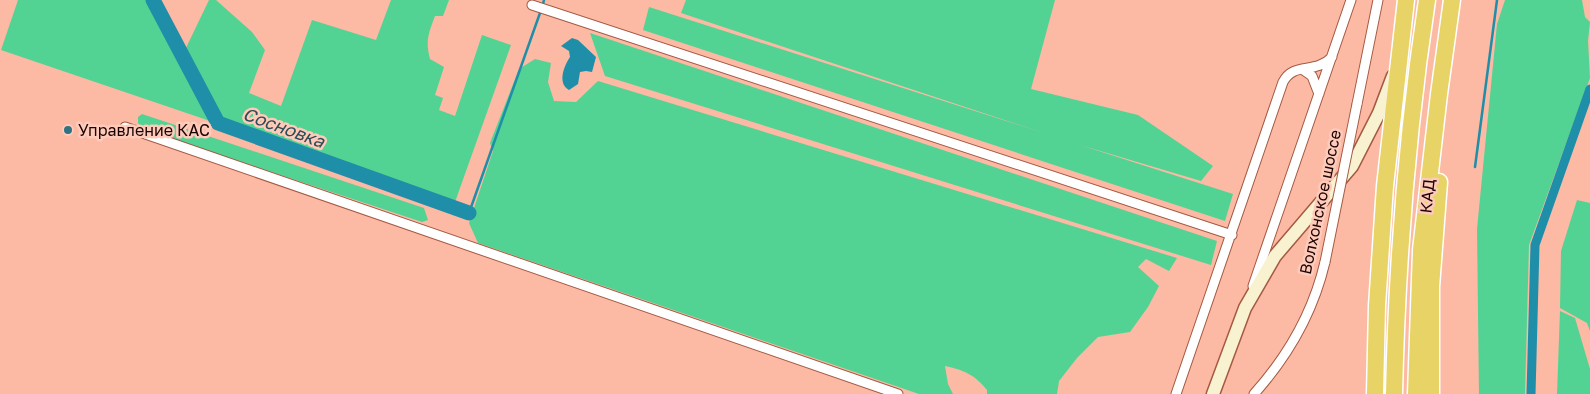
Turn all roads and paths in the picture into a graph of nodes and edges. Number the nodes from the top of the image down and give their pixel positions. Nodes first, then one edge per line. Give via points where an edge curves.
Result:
1 (1351, 0) edge
2 (1378, 0) edge
3 (1406, 0) edge
4 (1427, 0) edge
5 (1452, 0) edge
6 (532, 5) dead end
7 (1332, 57) junction
8 (1443, 60) junction
9 (1398, 62) junction
10 (1302, 69) junction
11 (1319, 94) junction
12 (125, 127) dead end
13 (1232, 235) junction
14 (1245, 308) junction
15 (898, 394) edge
16 (1176, 394) edge
17 (1213, 394) edge
18 (1254, 394) edge
19 (1374, 394) edge
20 (1394, 394) edge
21 (1416, 394) edge
22 (1431, 394) edge

1 - 7 street, Волхонское шоссе
2 - 18 street, Волхонское шоссе, bridge via 1319,287 1292,346
3 - 9 highway
4 - 20 highway, КАД via 1403,189
5 - 8 highway, КАД
6 - 13 street
7 - 10 street via 1324,65
7 - 11 street, Волхонское шоссе
8 - 21 highway, КАД via 1421,250
8 - 22 highway via 1438,212 1431,287
9 - 14 main road via 1379,113 1352,166 1275,256
9 - 19 highway via 1380,244
10 - 11 street via 1312,76
10 - 13 street via 1294,70 1283,82
11 - 14 street, Волхонское шоссе
12 - 15 street
13 - 16 street
14 - 17 main road, Волхонское шоссе

